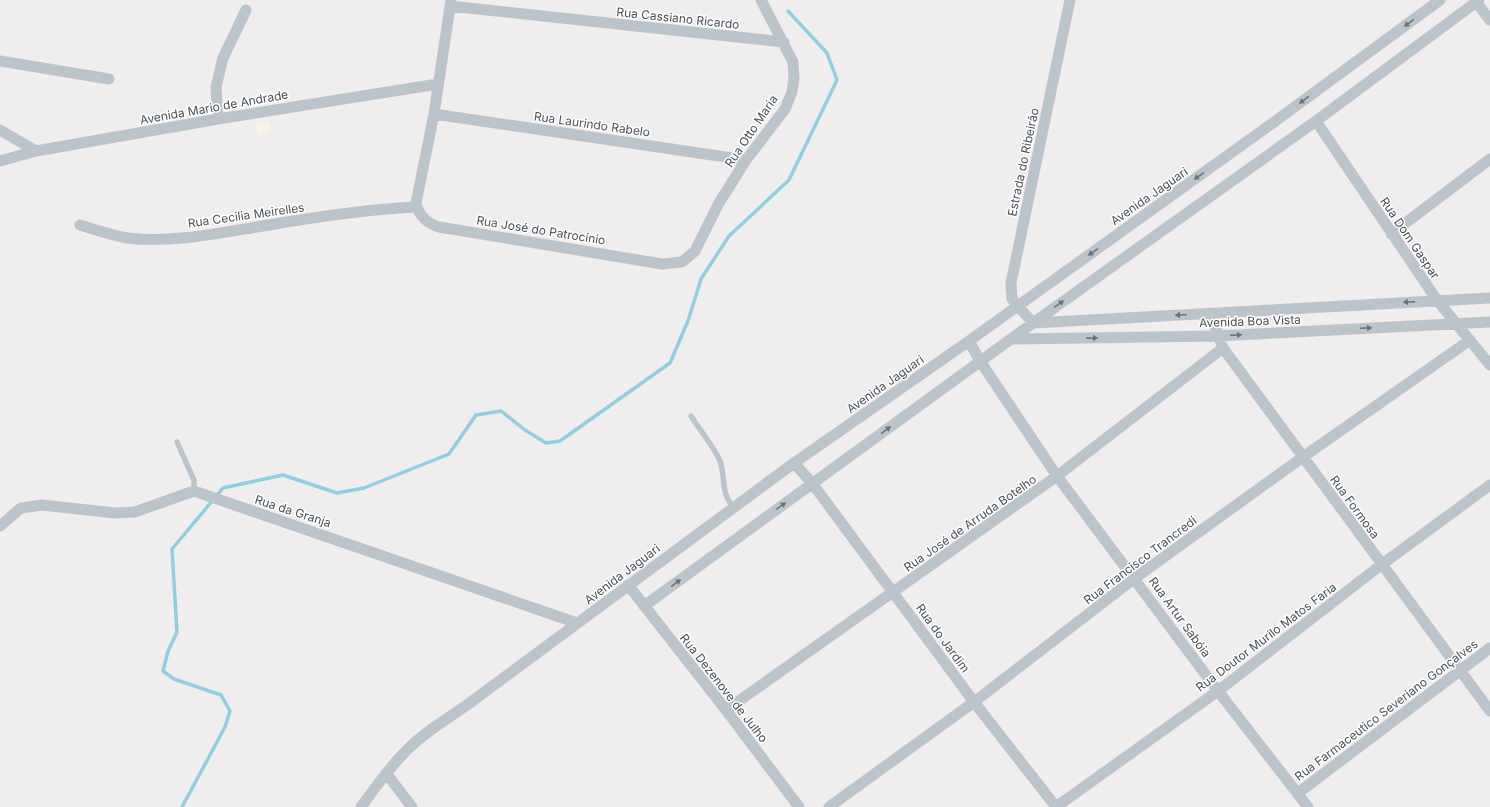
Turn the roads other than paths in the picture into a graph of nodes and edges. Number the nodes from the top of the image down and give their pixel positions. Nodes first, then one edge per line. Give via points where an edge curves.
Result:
1 (761, 0) edge
2 (1070, 0) edge
3 (1440, 0) edge
4 (1478, 1) edge
5 (451, 3) edge
6 (246, 10) dead end
7 (1490, 20) edge
8 (784, 42) junction
9 (0, 61) edge
10 (110, 79) dead end
11 (438, 84) junction
12 (434, 114) junction
13 (218, 119) junction
14 (1316, 121) junction
15 (0, 130) edge
16 (36, 151) junction
17 (1490, 159) edge
18 (746, 160) junction
19 (0, 161) edge
20 (417, 205) junction
21 (80, 225) dead end
22 (1391, 234) junction
23 (674, 263) joint
24 (1490, 298) edge
25 (1437, 300) junction
26 (1018, 305) junction
27 (1210, 313) junction
28 (1033, 322) junction
29 (1490, 322) edge
30 (1455, 324) junction
31 (1217, 336) junction
32 (1011, 339) junction
33 (1470, 340) junction
34 (970, 341) junction
35 (1223, 348) junction
36 (980, 361) junction
37 (1490, 366) edge
38 (691, 416) dead end
39 (177, 442) dead end
40 (1303, 457) junction
41 (794, 463) junction
42 (1057, 476) junction
43 (812, 483) junction
44 (1490, 485) edge
45 (197, 492) junction
46 (734, 508) junction
47 (0, 526) edge
48 (1381, 565) junction
49 (1135, 578) junction
50 (628, 585) junction
51 (893, 593) junction
52 (644, 606) junction
53 (577, 623) junction
54 (1490, 648) edge
55 (1459, 670) junction
56 (1218, 691) junction
57 (974, 702) junction
58 (726, 710) junction
59 (1490, 711) edge
60 (386, 773) junction
61 (1298, 793) junction
62 (362, 807) edge
63 (412, 807) edge
64 (799, 807) edge
65 (829, 807) edge
66 (1056, 807) edge
67 (1308, 807) edge

1 - 8 street, Rua Otto Maria
2 - 26 street, Estrada do Ribeirão via 1011,283 1012,299
3 -> 26 street, Avenida Jaguari
4 - 7 street
4 - 14 street
5 - 8 street, Rua Cassiano Ricardo
5 - 11 street
6 - 13 street via 223,58 216,87
8 - 18 street, Rua Otto Maria via 793,62 792,92 785,109
9 - 10 street
11 - 12 street
11 - 13 street, Avenida Mario de Andrade
12 - 18 street, Rua Laurindo Rabelo
12 - 20 street
13 - 16 street, Avenida Mario de Andrade
14 - 22 street, Rua Dom Gaspar
28 -> 14 street
15 - 16 street
16 - 19 street, Avenida Mario de Andrade
17 - 22 street
18 - 23 street, Rua Otto Maria via 719,203 695,252 689,258
20 - 21 street, Rua Cecilia Meirelles via 156,239 128,238
20 - 23 street, Rua José do Patrocínio via 425,219 439,227 662,264
22 - 25 street, Rua Dom Gaspar
24 - 25 street, Avenida Boa Vista
25 -> 27 street, Avenida Boa Vista
25 - 30 street, Rua Dom Gaspar
26 - 28 street, Estrada do Ribeirão
26 - 34 street, Avenida Jaguari
27 -> 28 street, Avenida Boa Vista
27 - 31 street, Rua Formosa
28 - 32 street
29 - 30 street, Avenida Boa Vista
31 -> 30 street, Avenida Boa Vista
30 - 33 street, Rua Dom Gaspar
32 -> 31 street, Avenida Boa Vista
31 - 35 street, Rua Formosa
32 - 36 street
33 - 37 street, Rua Dom Gaspar
33 - 40 street, Rua Francisco Trancredi
34 - 36 street, Rua Artur Sabóia
34 - 41 street, Avenida Jaguari
35 - 40 street, Rua Formosa
35 - 42 street, Rua José de Arruda Botelho
36 - 42 street, Rua Artur Sabóia
43 -> 36 street
38 - 46 lane via 720,460 724,490
39 - 45 lane
40 - 48 street, Rua Formosa
40 - 49 street, Rua Francisco Trancredi
41 - 43 street, Rua do Jardim
41 - 46 street, Avenida Jaguari
42 - 49 street, Rua Artur Sabóia
42 - 51 street, Rua José de Arruda Botelho
43 - 51 street, Rua do Jardim
52 -> 43 street
44 - 48 street, Rua Doutor Murilo Matos Faria
45 - 47 street via 135,512 115,513 42,505 21,508
45 - 53 street, Rua da Granja
46 - 50 street, Avenida Jaguari
48 - 55 street, Rua Formosa
48 - 56 street, Rua Doutor Murilo Matos Faria
49 - 56 street, Rua Artur Sabóia
49 - 57 street, Rua Francisco Trancredi
50 - 52 street, Rua Dezenove de Julho
50 - 53 street, Avenida Jaguari
51 - 57 street, Rua do Jardim
51 - 58 street, Rua José de Arruda Botelho
52 - 58 street, Rua Dezenove de Julho
53 - 60 street, Avenida Jaguari via 431,730 406,750
54 - 55 street, Rua Farmaceutico Severiano Gonçalves
55 - 59 street, Rua Formosa
55 - 61 street, Rua Farmaceutico Severiano Gonçalves
56 - 61 street, Rua Artur Sabóia
56 - 66 street, Rua Doutor Murilo Matos Faria
57 - 65 street, Rua Francisco Trancredi
57 - 66 street, Rua do Jardim
58 - 64 street, Rua Dezenove de Julho
60 - 62 street, Avenida Jaguari
60 - 63 street
61 - 67 street, Rua Artur Sabóia

